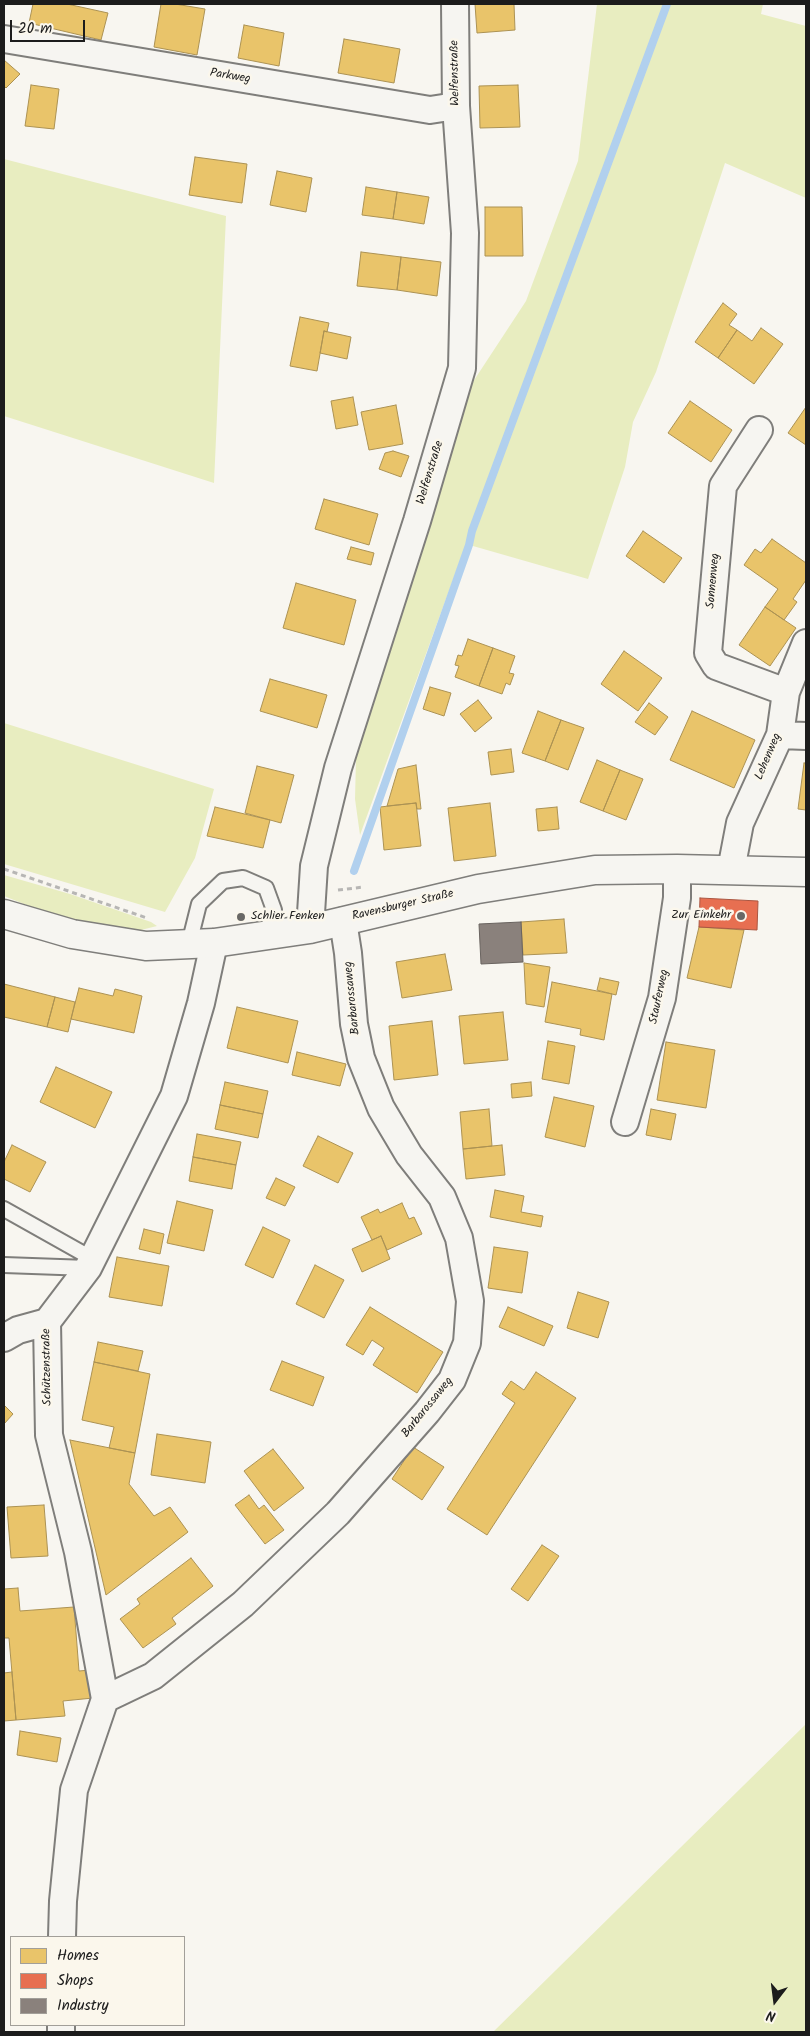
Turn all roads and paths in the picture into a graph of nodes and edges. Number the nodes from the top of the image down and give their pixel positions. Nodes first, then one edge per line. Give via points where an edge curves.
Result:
1 (455, 4) edge
2 (4, 40) edge
3 (456, 106) junction
4 (759, 430) dead end
5 (806, 643) edge
6 (786, 692) junction
7 (780, 735) junction
8 (806, 736) edge
9 (4, 869) edge
10 (677, 869) junction
11 (731, 870) junction
12 (806, 872) edge
13 (4, 914) edge
14 (151, 920) dead end
15 (343, 921) junction
16 (310, 929) junction
17 (266, 935) junction
18 (202, 943) junction
19 (625, 1122) dead end
20 (4, 1209) edge
21 (91, 1264) junction
22 (4, 1265) edge
23 (47, 1322) junction
24 (4, 1338) edge
25 (105, 1699) junction
26 (62, 1936) edge

1 - 3 street, Welfenstraße
2 - 3 street, Parkweg via 430,110
3 - 16 street, Welfenstraße via 465,233 462,368 338,768 314,866
4 - 6 street, Sonnenweg via 723,486 708,653 716,666
5 - 6 street, Lehenweg
6 - 7 street, Lehenweg
7 - 8 street
7 - 11 street, Lehenweg via 740,823
9 - 14 path
10 - 11 main road, Ravensburger Straße
10 - 15 main road, Ravensburger Straße via 595,870 478,889
10 - 19 street, Stauferweg via 662,998
11 - 12 main road, Ravensburger Straße
13 - 18 main road, Ravensburger Straße via 82,936 146,946
15 - 16 main road, Ravensburger Straße
15 - 25 street, Barbarossaweg via 354,1024 361,1058 381,1108 409,1155 442,1197 459,1238 470,1301 467,1343 452,1380 338,1513 243,1604 153,1676
16 - 17 main road, Ravensburger Straße
17 - 18 main road, Ravensburger Straße
17 - 18 lane via 274,910 266,888 243,878 223,880 199,904
18 - 21 street, Schützenstraße via 201,1003 174,1096
20 - 21 lane
21 - 22 lane
21 - 23 street, Schützenstraße
23 - 24 street via 18,1330
23 - 25 street, Schützenstraße via 49,1435 78,1552
25 - 26 street, Schützenstraße via 74,1790 62,1901

